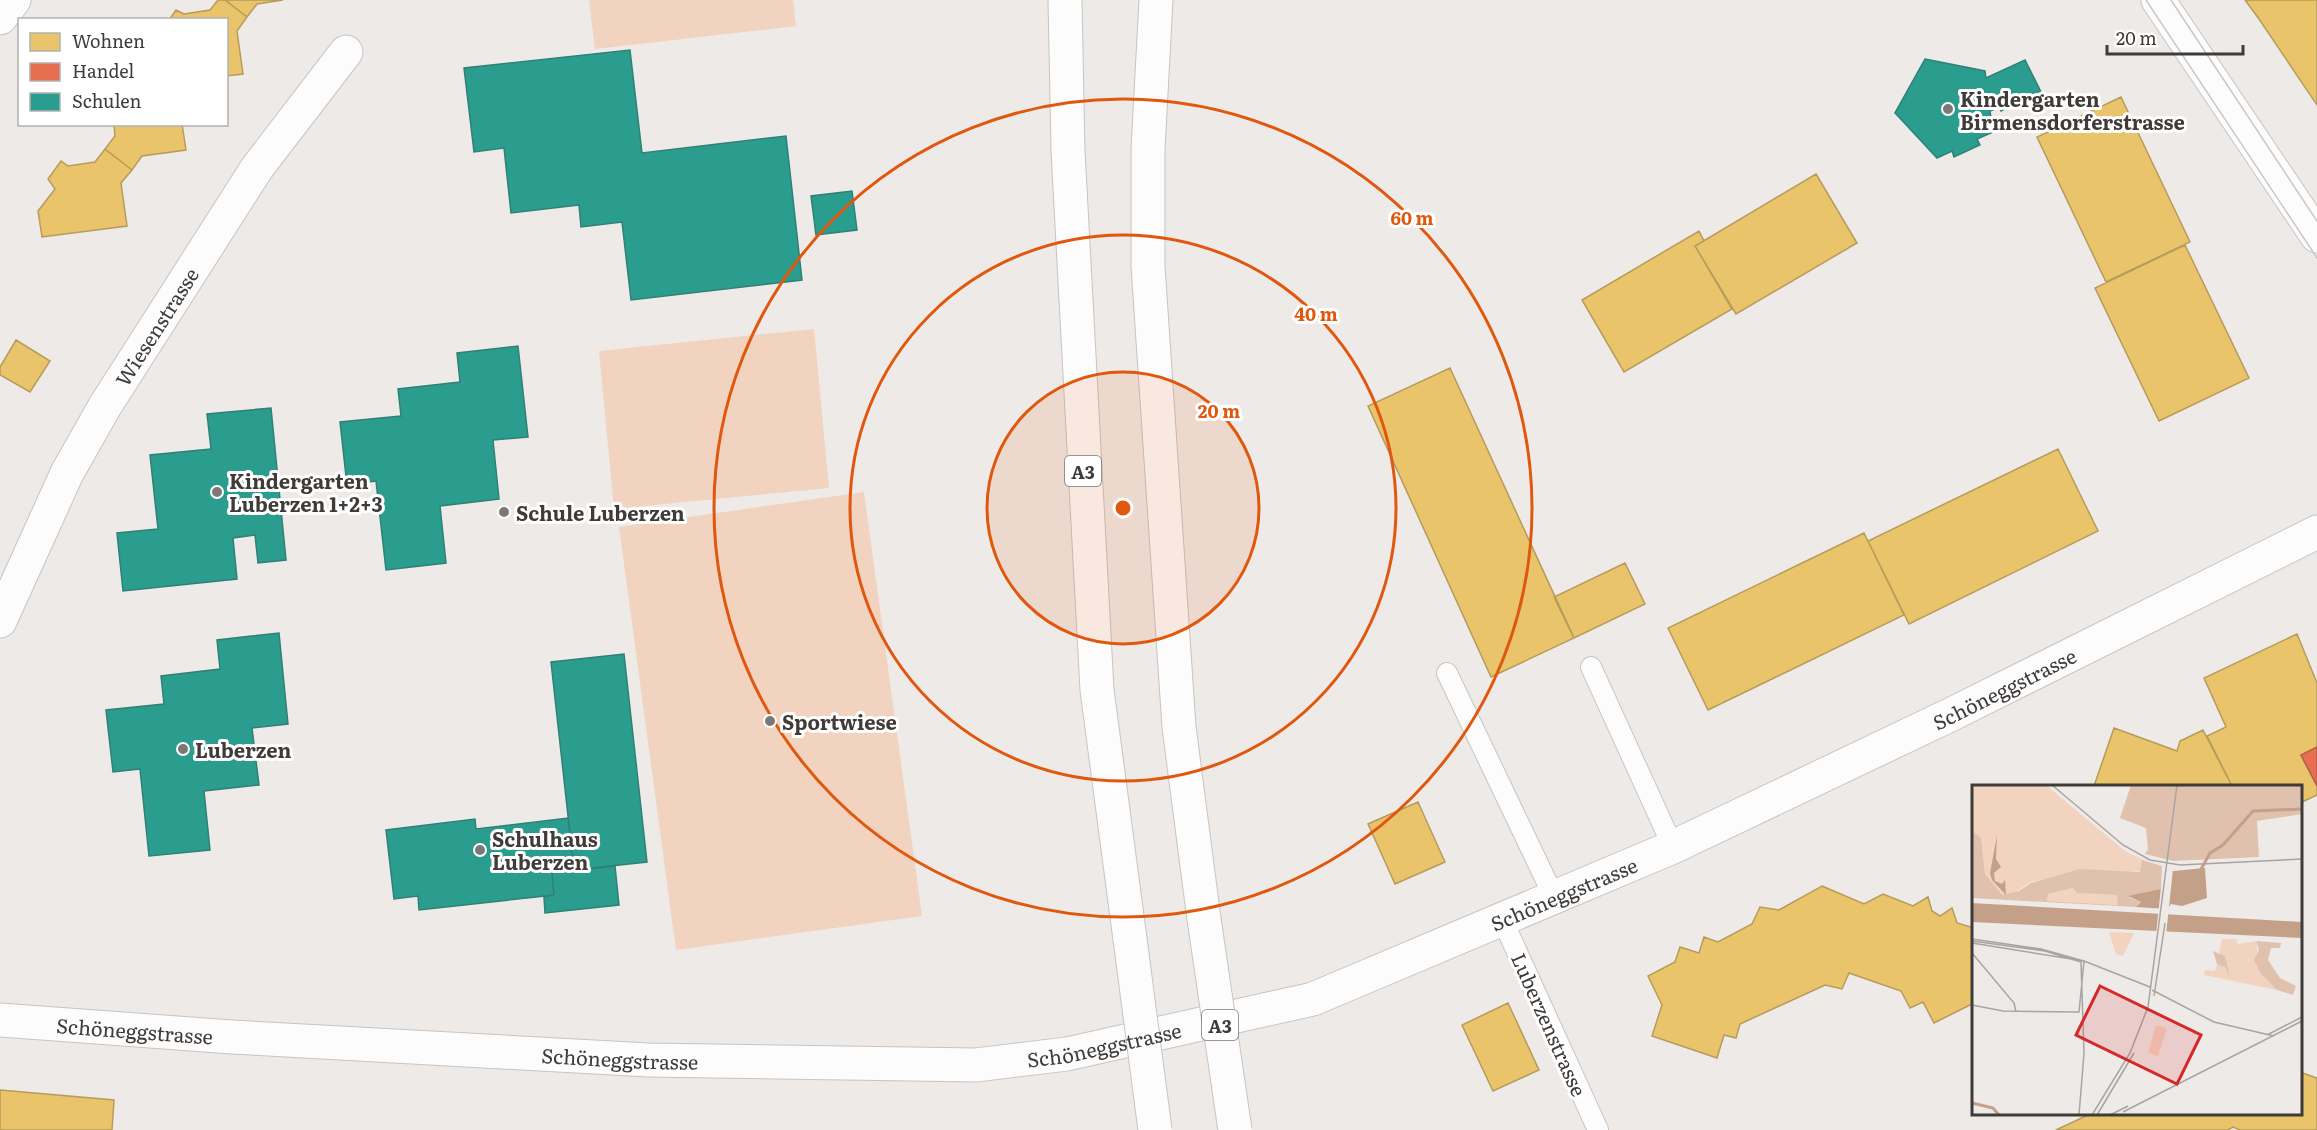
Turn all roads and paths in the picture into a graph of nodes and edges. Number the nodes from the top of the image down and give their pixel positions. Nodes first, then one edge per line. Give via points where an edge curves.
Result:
1 (14, 0) edge
2 (1065, 0) edge
3 (1156, 0) edge
4 (2158, 0) edge
5 (0, 18) edge
6 (346, 52) dead end
7 (2317, 236) edge
8 (2317, 532) edge
9 (0, 621) edge
10 (1591, 667) dead end
11 (1447, 673) dead end
12 (1673, 847) junction
13 (1554, 897) junction
14 (1502, 919) junction
15 (0, 1020) edge
16 (1155, 1130) edge
17 (1235, 1130) edge
18 (1598, 1130) edge

1 - 5 main road
2 - 16 main road, A3, bridge via 1068,162 1097,690
3 - 17 main road, A3, bridge via 1148,149 1148,266 1179,727
4 - 7 main road
6 - 9 main road, Wiesenstrasse via 257,168 105,406 66,473
8 - 12 main road, Schöneggstrasse via 1961,710
10 - 12 lane
11 - 13 lane
12 - 13 main road, Schöneggstrasse
13 - 14 main road, Schöneggstrasse
14 - 15 main road, Schöneggstrasse via 1313,999 1067,1054 976,1065 648,1060
14 - 18 lane, Luberzenstrasse

